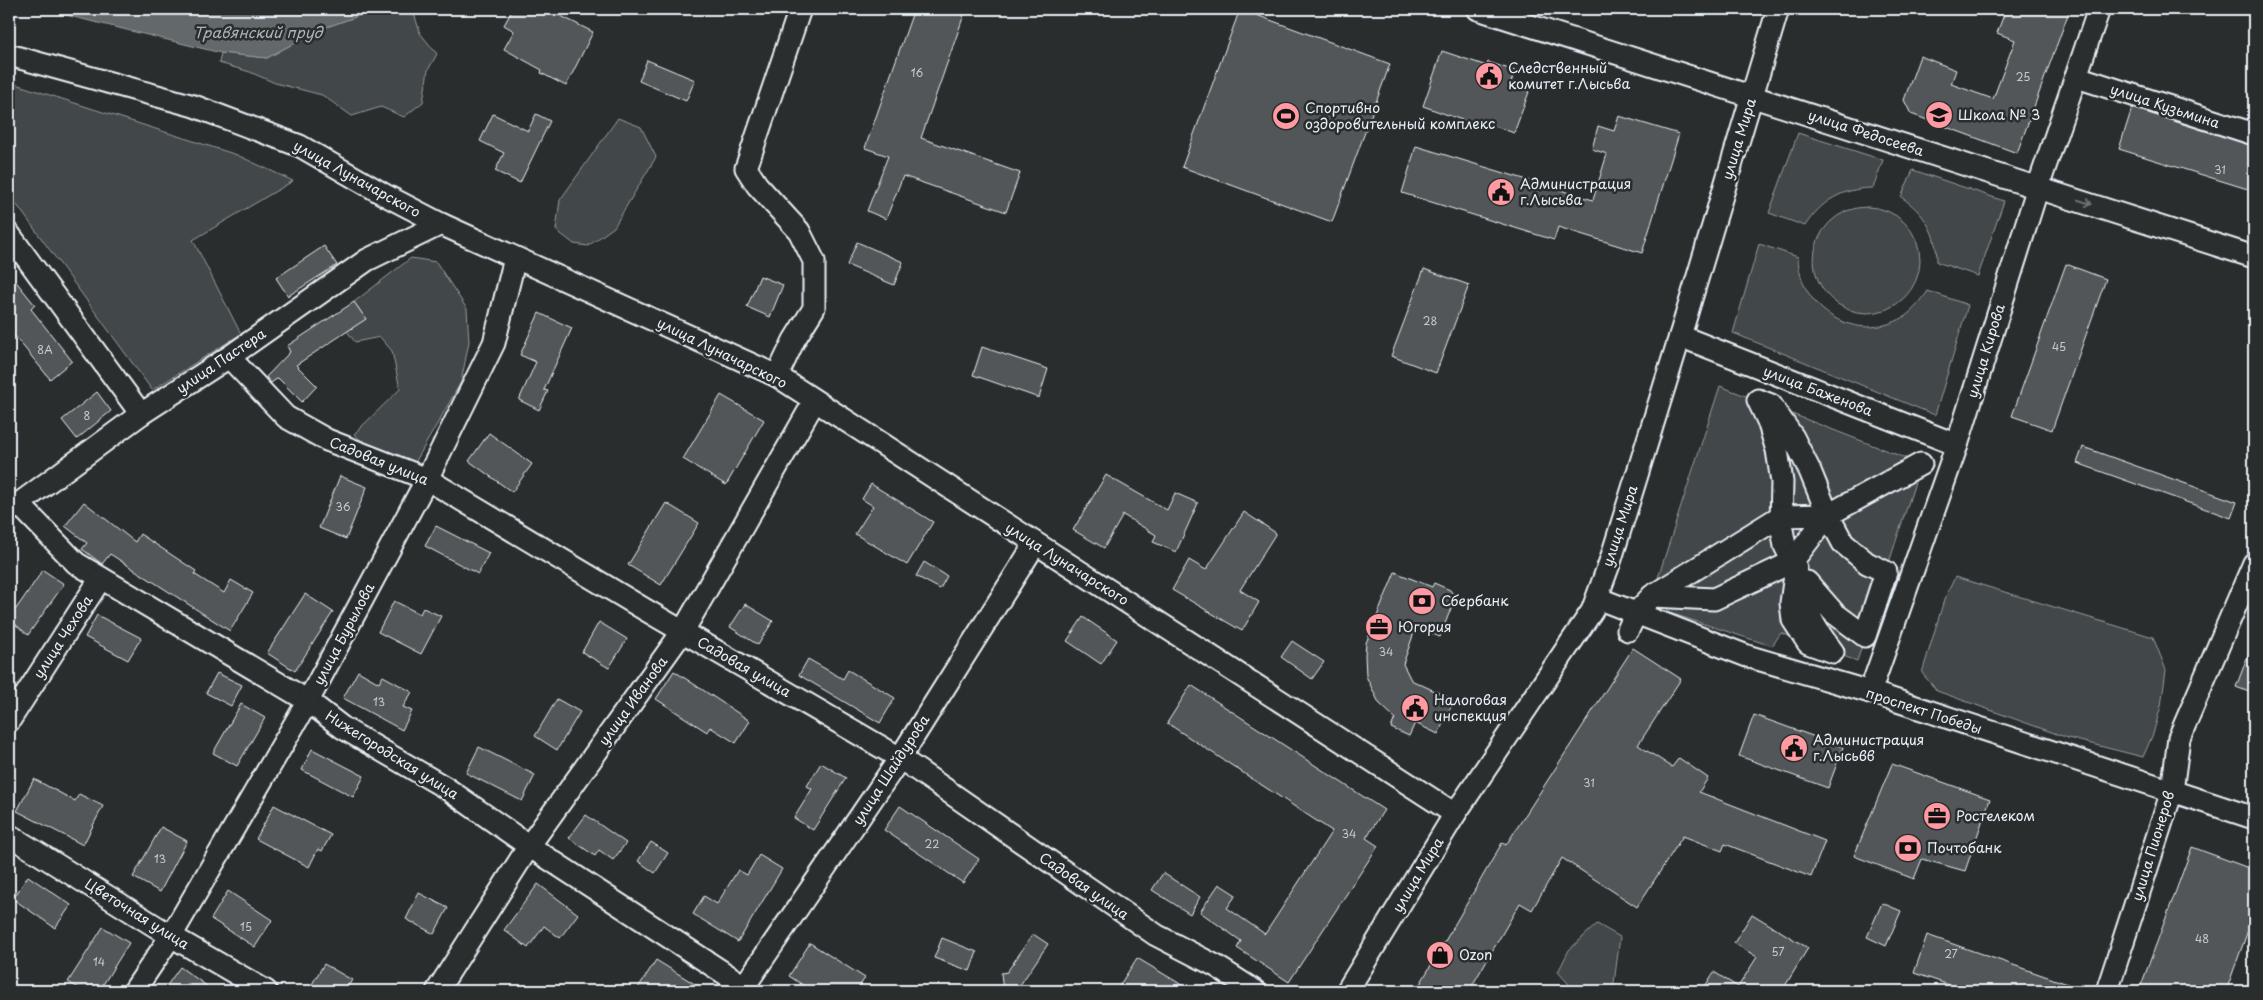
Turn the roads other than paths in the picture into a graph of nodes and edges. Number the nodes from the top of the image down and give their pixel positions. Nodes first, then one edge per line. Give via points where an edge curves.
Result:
1 (800, 9) edge
2 (1478, 9) edge
3 (1778, 9) edge
4 (2099, 9) edge
5 (9, 55) edge
6 (2077, 77) junction
7 (1752, 97) junction
8 (2254, 134) edge
9 (2038, 187) junction
10 (441, 224) junction
11 (9, 234) edge
12 (2254, 257) edge
13 (515, 258) junction
14 (1680, 336) junction
15 (229, 357) junction
16 (777, 376) junction
17 (814, 402) junction
18 (141, 414) junction
19 (1957, 445) junction
20 (1921, 464) dead end
21 (427, 478) junction
22 (14, 508) edge
23 (1828, 515) junction
24 (1781, 516) junction
25 (1035, 544) junction
26 (1792, 562) junction
27 (2254, 563) edge
28 (101, 578) junction
29 (1652, 596) junction
30 (1597, 598) junction
31 (1632, 621) junction
32 (683, 630) junction
33 (1870, 692) junction
34 (308, 701) junction
35 (9, 721) edge
36 (900, 758) junction
37 (2172, 791) junction
38 (1455, 814) junction
39 (2254, 818) edge
40 (9, 835) edge
41 (529, 846) junction
42 (171, 936) junction
43 (743, 989) edge
44 (134, 991) edge
45 (266, 991) edge
46 (436, 991) edge
47 (1256, 991) edge
48 (1347, 991) edge
49 (2107, 991) edge

1 - 16 street via 746,168 756,185 800,231 814,261 814,308
2 - 7 street, улица Федосеева
3 - 7 street, улица Мира
4 - 6 street, улица Кирова
5 - 10 street, улица Луначарского via 194,106 300,146
6 - 8 street, улица Кузьмина
6 - 9 street, улица Кирова
7 - 9 street, улица Федосеева
7 - 14 street, улица Мира
9 -> 12 street, улица Федосеева
9 - 19 street, улица Кирова
10 - 13 street, улица Луначарского
10 - 15 street, улица Пастера via 367,260
11 - 18 street
13 - 16 street, улица Луначарского
13 - 21 street, улица Бурылова via 494,342
14 - 19 street, улица Баженова
14 - 30 street, улица Мира
15 - 18 street, улица Пастера
15 - 21 street, Садовая улица via 286,417 327,440
16 - 17 street, улица Луначарского
17 - 25 street, улица Луначарского
17 - 32 street, улица Иванова
18 - 22 street, улица Пастера
19 - 33 street, улица Кирова
20 - 23 street
21 - 32 street, Садовая улица
21 - 34 street, улица Бурылова
22 - 28 street, Нижегородская улица via 76,563
23 - 24 street
23 - 24 street via 1793,437 1772,405 1758,400 1777,450 1782,482
23 - 26 street
23 - 26 street via 1843,543 1867,563 1886,572 1865,636 1834,613 1807,582 1807,613 1832,652 1808,643 1794,620 1792,591 1796,568
24 - 26 street via 1785,546
24 - 29 street
25 - 36 street, улица Шайдурова
25 - 38 street, улица Луначарского
26 - 29 street via 1714,599
27 - 37 street, улица Пионеров via 2179,738
28 - 34 street, Нижегородская улица
28 - 35 street, улица Чехова
29 - 31 street
30 - 31 street, проспект Победы
30 - 38 street, улица Мира via 1592,611
31 - 33 street, проспект Победы
32 - 36 street, Садовая улица
32 - 41 street, улица Иванова
33 - 37 street, проспект Победы
34 - 41 street, Нижегородская улица via 343,728 446,788
34 - 42 street, улица Бурылова
36 - 43 street, улица Шайдурова
36 - 47 street, Садовая улица via 1156,935
37 - 39 street, проспект Победы
37 - 49 street, улица Пионеров
38 - 48 street, улица Мира
40 - 42 street, Цветочная улица
41 - 43 street, Нижегородская улица
41 - 46 street, улица Иванова
42 - 44 street, улица Бурылова
42 - 45 street, Цветочная улица

